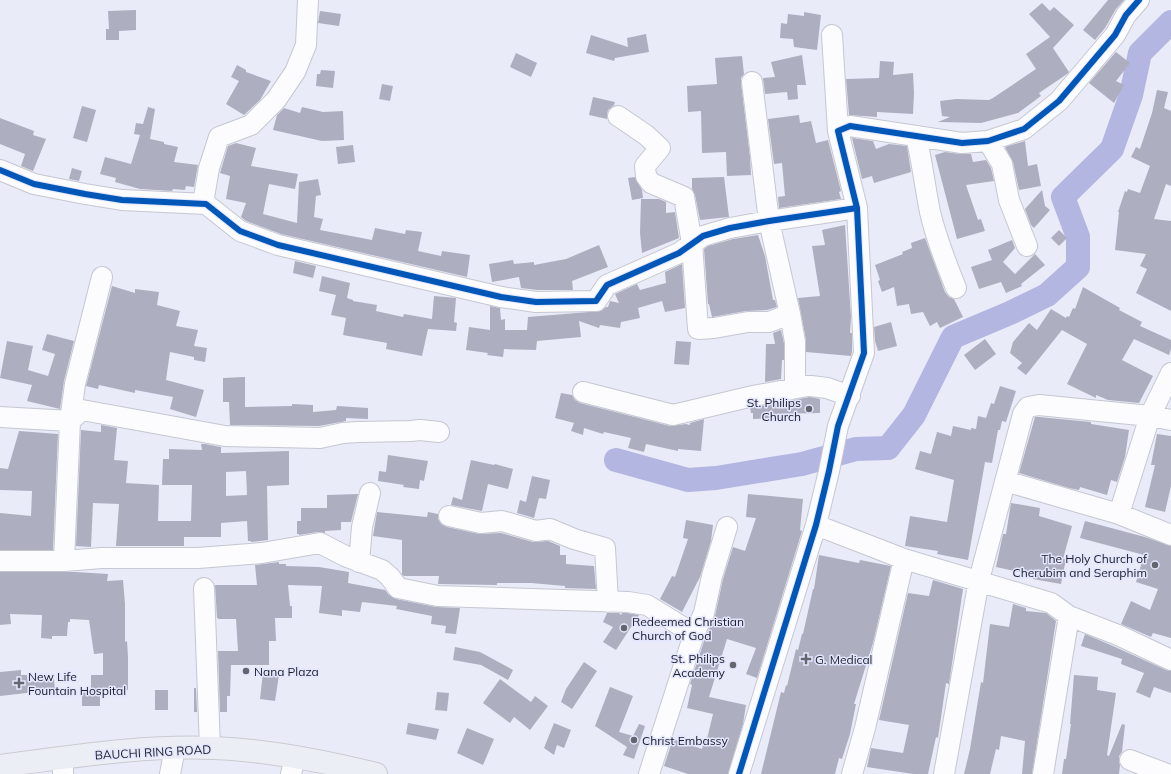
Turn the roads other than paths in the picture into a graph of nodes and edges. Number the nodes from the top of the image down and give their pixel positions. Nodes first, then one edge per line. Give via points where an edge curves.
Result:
1 (308, 0) edge
2 (1139, 0) edge
3 (832, 35) dead end
4 (752, 82) dead end
5 (618, 116) dead end
6 (838, 131) junction
7 (916, 136) junction
8 (988, 141) junction
9 (0, 170) edge
10 (206, 204) junction
11 (857, 208) junction
12 (769, 221) junction
13 (692, 243) junction
14 (1027, 246) dead end
15 (102, 277) dead end
16 (956, 288) dead end
17 (790, 314) junction
18 (1171, 373) edge
19 (808, 386) junction
20 (583, 392) dead end
21 (850, 396) junction
22 (1150, 416) junction
23 (0, 417) edge
24 (1171, 420) edge
25 (70, 421) junction
26 (439, 432) dead end
27 (1005, 481) junction
28 (370, 493) dead end
29 (1119, 514) junction
30 (449, 516) dead end
31 (816, 525) junction
32 (726, 528) dead end
33 (1171, 536) edge
34 (904, 559) junction
35 (0, 561) edge
36 (64, 562) junction
37 (359, 562) junction
38 (978, 580) junction
39 (204, 588) dead end
40 (608, 602) junction
41 (1069, 616) junction
42 (694, 634) junction
43 (1171, 660) edge
44 (175, 748) junction
45 (210, 748) junction
46 (1130, 760) dead end
47 (293, 765) edge
48 (0, 766) edge
49 (63, 766) edge
50 (170, 774) edge
51 (376, 774) edge
52 (650, 774) edge
53 (739, 774) edge
54 (852, 774) edge
55 (944, 774) edge
56 (1043, 774) edge
57 (1167, 774) edge

1 - 10 street via 306,45 295,72 276,100 251,125 220,137 209,168 204,203
2 - 8 street via 1126,15 1116,35 1059,101 1024,128
3 - 6 street
4 - 12 street
5 - 13 street via 660,148 645,166 646,176 651,183 684,197
6 - 7 street via 850,126
6 - 11 street
7 - 8 street via 962,143
7 - 16 street via 937,239
8 - 14 street via 1002,164 1010,200
9 - 10 street via 34,184 85,194 122,200
10 - 13 street via 240,231 278,244 501,297 536,302 596,301 607,285 678,253
11 - 12 street
11 - 21 street via 864,353
12 - 13 street via 730,228 703,236
12 - 17 street
13 - 17 street via 698,330 748,322 769,322
15 - 25 street via 75,384
17 - 19 street via 795,342 794,384
18 - 22 street
19 - 20 street via 673,415
19 - 21 street via 827,388
21 - 31 street via 838,426
22 - 24 street
22 - 27 street via 1039,405 1028,407 1023,414
22 - 29 street
23 - 25 street
25 - 26 street via 82,410 225,436 320,438 358,432
25 - 36 street
27 - 29 street
27 - 38 street
28 - 37 street via 362,527
29 - 33 street
30 - 40 street via 481,523 502,521 536,531 550,529 605,548
31 - 34 street
31 - 53 street
32 - 42 street via 704,613
34 - 38 street
34 - 54 street
35 - 36 street
36 - 37 street via 102,558 198,558 262,553 320,543
37 - 40 street via 382,570 398,588 438,596
38 - 41 street via 1051,603
38 - 55 street
39 - 45 street
40 - 42 street via 647,605
41 - 43 street
41 - 56 street
42 - 52 street
44 - 45 main road, BAUCHI RING ROAD
44 - 49 main road, BAUCHI RING ROAD via 101,753
44 - 50 street
45 - 47 main road, BAUCHI RING ROAD via 246,750
46 - 57 street
47 - 51 main road, BAUCHI RING ROAD via 337,764
48 - 49 main road, BAUCHI RING ROAD

